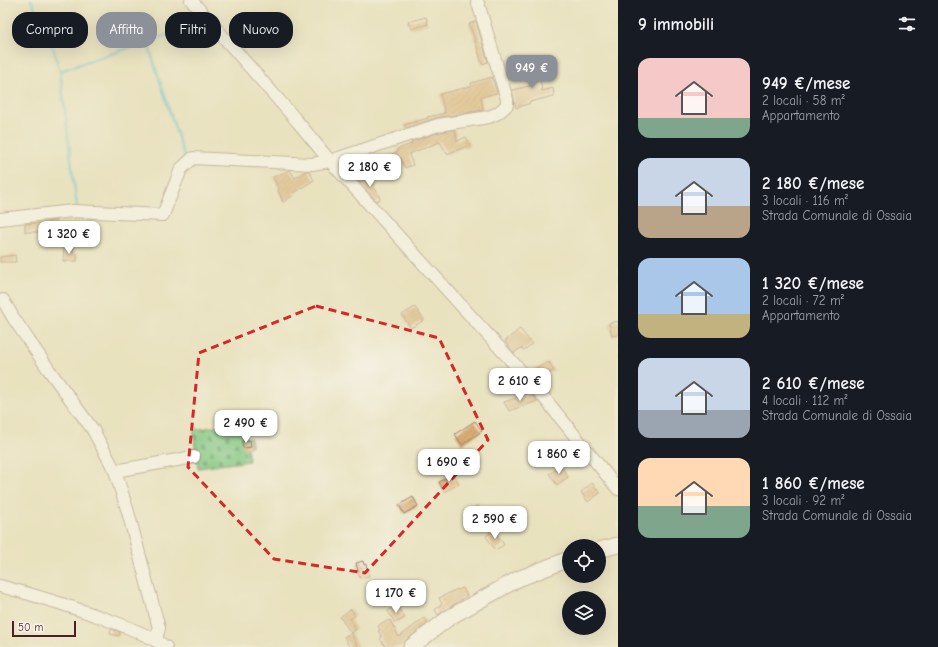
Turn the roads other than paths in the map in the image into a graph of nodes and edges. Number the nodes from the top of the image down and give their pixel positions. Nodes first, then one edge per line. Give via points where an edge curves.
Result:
1 (191, 0) edge
2 (477, 0) edge
3 (330, 161) junction
4 (0, 219) edge
5 (3, 300) dead end
6 (194, 457) dead end
7 (115, 471) junction
8 (618, 489) edge
9 (618, 545) edge
10 (606, 548) edge
11 (562, 562) edge
12 (0, 586) edge
13 (161, 644) edge
14 (412, 647) edge

1 - 3 street
2 - 3 street via 507,99 504,109 489,117 438,125
3 - 4 street via 312,164 193,158 181,169 163,215 73,211
3 - 8 street via 537,390
5 - 7 street via 49,370 93,430
6 - 7 street
7 - 13 street via 159,628
9 - 10 main road
11 - 14 main road via 518,579 463,609
12 - 13 street via 82,610

